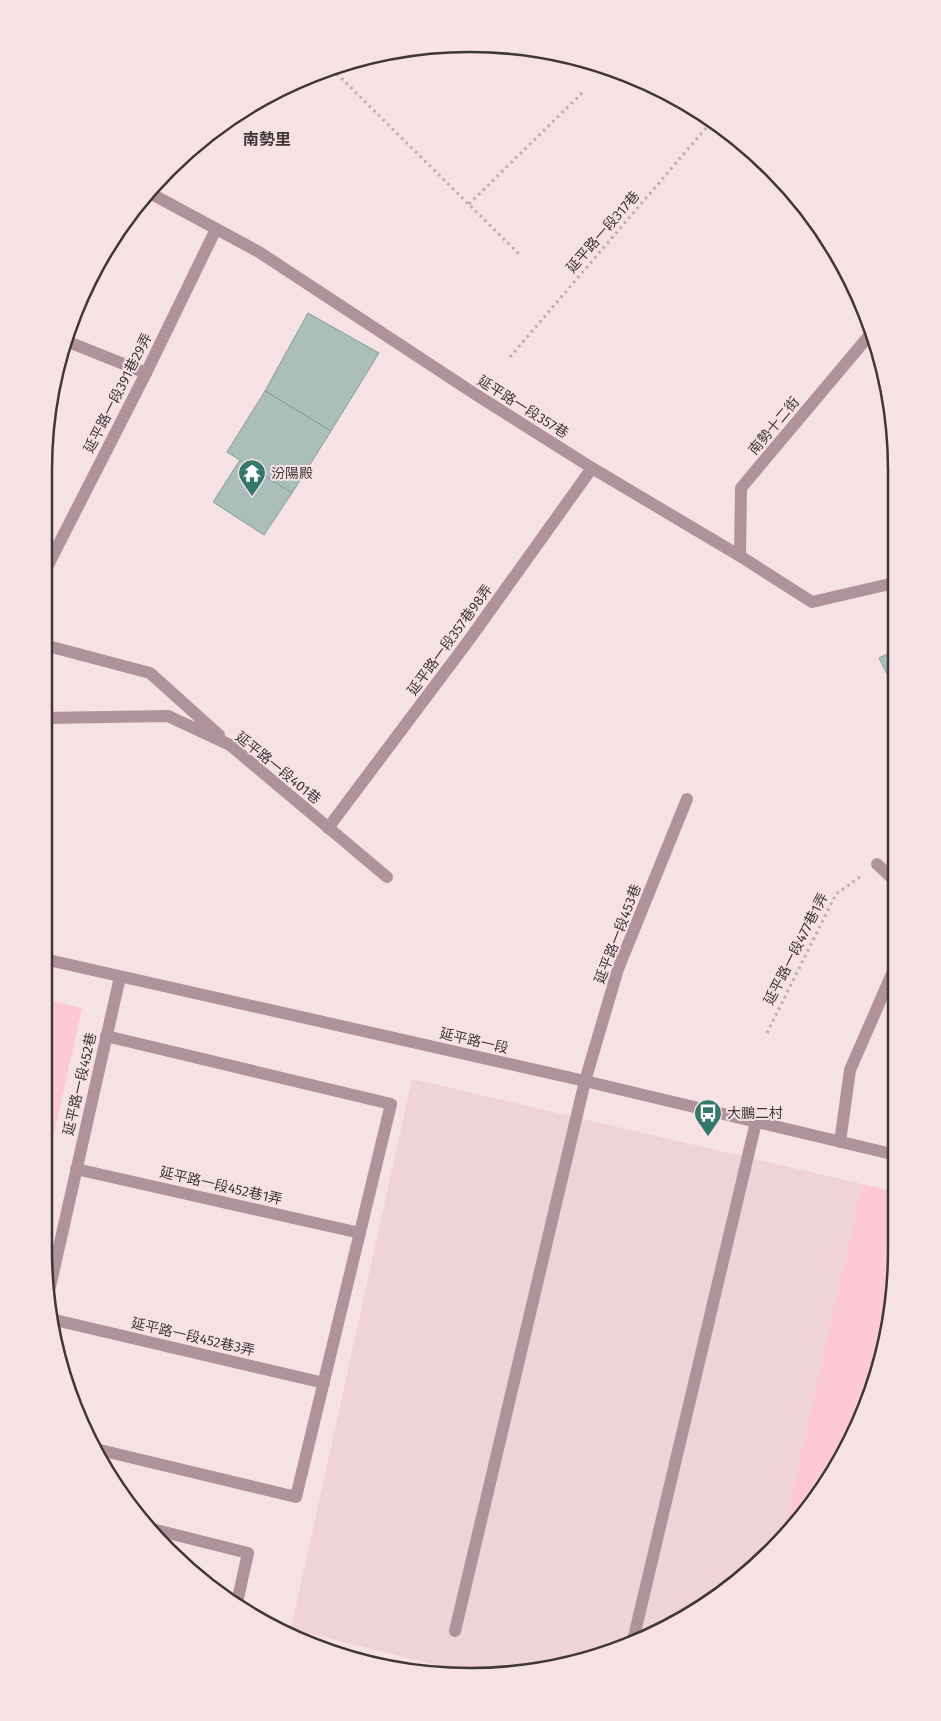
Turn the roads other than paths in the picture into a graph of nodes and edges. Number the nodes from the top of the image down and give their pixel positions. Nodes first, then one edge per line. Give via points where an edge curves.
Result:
1 (155, 196) edge
2 (216, 228) junction
3 (867, 338) edge
4 (73, 344) edge
5 (146, 373) junction
6 (592, 468) junction
7 (52, 555) edge
8 (740, 556) junction
9 (888, 584) edge
10 (52, 647) edge
11 (52, 718) edge
12 (230, 745) junction
13 (687, 800) dead end
14 (328, 828) junction
15 (877, 864) road end
16 (888, 874) edge
17 (387, 877) dead end
18 (52, 961) edge
19 (120, 977) junction
20 (888, 983) edge
21 (106, 1036) junction
22 (585, 1081) junction
23 (756, 1122) junction
24 (840, 1142) junction
25 (888, 1153) edge
26 (76, 1169) junction
27 (360, 1233) junction
28 (53, 1273) edge
29 (59, 1321) edge
30 (324, 1383) junction
31 (104, 1451) edge
32 (161, 1531) edge
33 (238, 1598) edge
34 (454, 1631) dead end
35 (634, 1635) edge

1 - 2 street, 延平路一段357巷
2 - 5 street, 延平路一段391巷29弄
2 - 6 street, 延平路一段357巷 via 259,252
3 - 8 street, 南勢十二街 via 741,488
4 - 5 street
5 - 7 street, 延平路一段391巷29弄
6 - 8 street, 延平路一段357巷
6 - 14 street, 延平路一段357巷98弄 via 470,640
8 - 9 street, 延平路一段357巷 via 812,602
10 - 12 street via 150,673
11 - 12 street, 延平路一段401巷 via 168,716
12 - 14 street, 延平路一段401巷
13 - 22 street, 延平路一段453巷 via 618,968
14 - 17 street, 延平路一段401巷
15 - 16 street
18 - 19 street, 延平路一段
19 - 21 street, 延平路一段452巷
19 - 22 street, 延平路一段
20 - 24 street via 850,1070
21 - 26 street, 延平路一段452巷
21 - 27 street via 390,1104
22 - 23 street, 延平路一段
22 - 34 street, 延平路一段453巷
23 - 24 street, 延平路一段
23 - 35 street
24 - 25 street, 延平路一段
26 - 27 street, 延平路一段452巷1弄
26 - 28 street, 延平路一段452巷
27 - 30 street
29 - 30 street, 延平路一段452巷3弄
30 - 31 street via 296,1497
32 - 33 street via 248,1553

